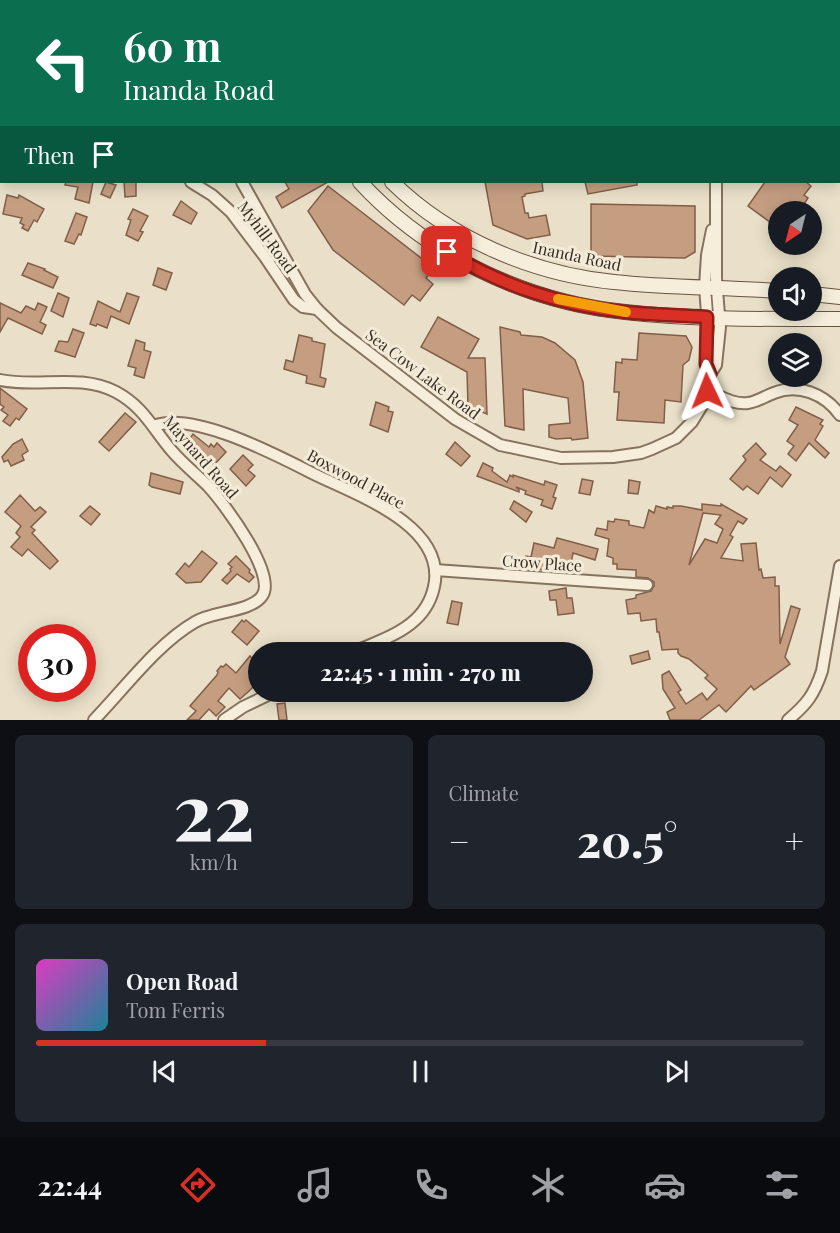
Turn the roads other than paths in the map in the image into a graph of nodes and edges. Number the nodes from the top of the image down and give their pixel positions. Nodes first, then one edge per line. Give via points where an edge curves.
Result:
1 (192, 183) edge
2 (243, 183) edge
3 (361, 183) edge
4 (393, 183) edge
5 (716, 183) edge
6 (711, 287) junction
7 (768, 290) edge
8 (822, 295) edge
9 (840, 297) edge
10 (317, 309) junction
11 (713, 317) junction
12 (840, 319) edge
13 (0, 380) edge
14 (707, 391) junction
15 (840, 415) edge
16 (154, 426) junction
17 (840, 566) edge
18 (435, 570) junction
19 (648, 585) dead end
20 (374, 642) edge
21 (253, 702) edge
22 (94, 720) edge
23 (224, 720) edge
24 (788, 720) edge

1 - 10 street, Myhill Road via 231,212 294,300 303,307
2 - 10 street, Sea Cow Lake Road
3 - 11 main road via 431,242 514,285 567,302 624,312
4 - 6 main road, Inanda Road via 447,223 499,253 530,265 612,282
5 - 6 street, Sea Cow Lake Road
6 - 7 main road, Inanda Road
6 - 11 street, Sea Cow Lake Road
8 - 9 main road
10 - 14 street, Sea Cow Lake Road via 471,430 500,445 539,454 561,458 613,457 652,449 684,431 698,413
11 - 12 main road
11 - 14 street, Sea Cow Lake Road via 706,364 710,374
13 - 16 street, Maynard Road via 94,384 117,392
14 - 15 street via 739,403 759,400 784,389 807,391
16 - 18 street, Boxwood Place via 176,423 228,435 372,502 414,530 429,551
16 - 22 street, Maynard Road via 173,453 225,506 256,556 265,591 250,605 211,615 186,628
17 - 24 street via 817,687
18 - 19 street, Crow Place
18 - 20 street via 430,600 413,622
21 - 23 street

